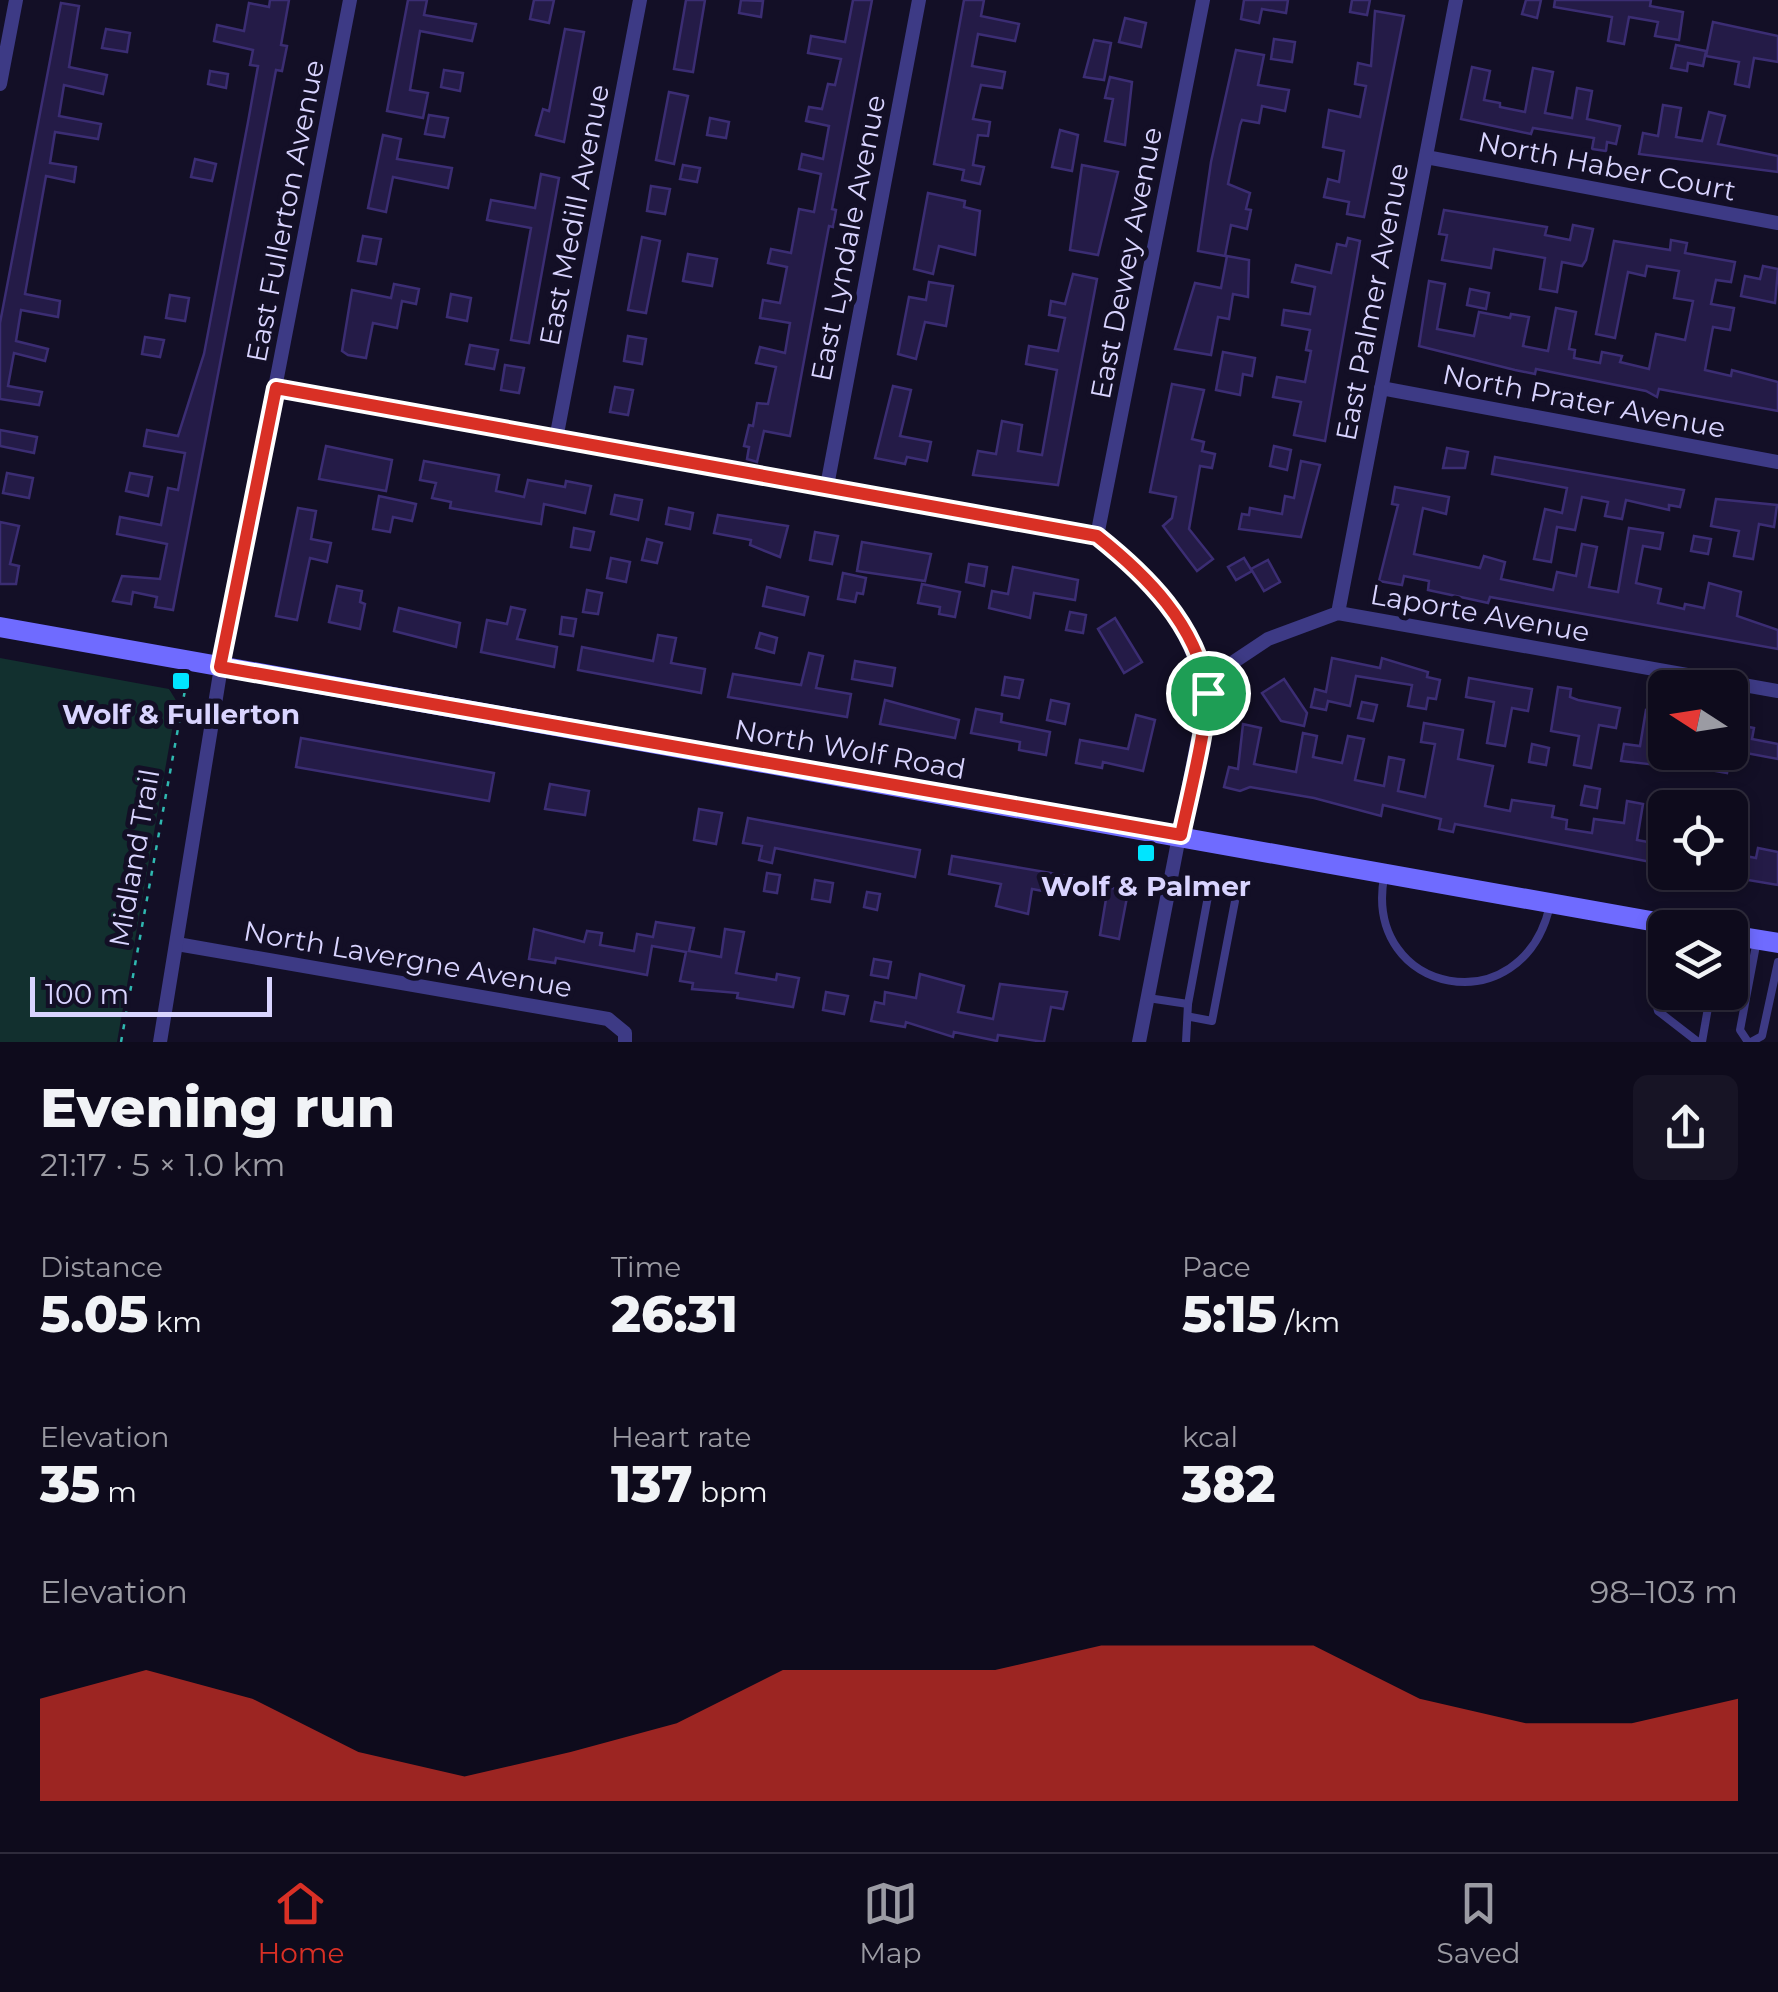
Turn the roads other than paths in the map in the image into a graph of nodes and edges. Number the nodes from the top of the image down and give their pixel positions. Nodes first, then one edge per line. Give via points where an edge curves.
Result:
1 (16, 0) edge
2 (350, 0) edge
3 (640, 0) edge
4 (918, 0) edge
5 (1204, 0) edge
6 (1456, 0) edge
7 (0, 84) edge
8 (1426, 158) junction
9 (1778, 223) edge
10 (276, 388) junction
11 (1381, 388) junction
12 (556, 438) junction
13 (1778, 462) edge
14 (827, 486) junction
15 (1097, 536) junction
16 (1338, 614) junction
17 (0, 627) edge
18 (220, 667) junction
19 (1778, 690) edge
20 (1208, 693) junction
21 (1181, 835) junction
22 (1385, 872) junction
23 (1551, 902) junction
24 (1648, 920) edge
25 (1748, 938) edge
26 (1756, 940) junction
27 (177, 944) junction
28 (1778, 944) edge
29 (1778, 962) edge
30 (1148, 998) junction
31 (1188, 1004) junction
32 (1191, 1017) junction
33 (625, 1038) edge
34 (160, 1042) edge
35 (1139, 1042) edge
36 (1186, 1042) edge
37 (1700, 1042) edge
38 (1750, 1042) edge

1 - 7 street
2 - 10 street, East Fullerton Avenue
3 - 12 street, East Medill Avenue
4 - 14 street, East Lyndale Avenue
5 - 15 street, East Dewey Avenue
6 - 8 street, East Palmer Avenue
8 - 9 street, North Haber Court
8 - 11 street, East Palmer Avenue
10 - 12 street
10 - 18 street, East Fullerton Avenue
11 - 13 street, North Prater Avenue
11 - 16 street, East Palmer Avenue
12 - 14 street
14 - 15 street
15 - 20 street via 1146,575 1173,612
16 - 19 street, Laporte Avenue
16 - 20 street, Laporte Avenue via 1268,640 1235,661
17 - 18 main road, North Wolf Road
18 - 21 main road, North Wolf Road
18 - 27 street, East Fullerton Avenue
20 - 21 street
21 - 22 main road, North Wolf Road
21 - 30 street
22 - 23 main road, North Wolf Road
22 - 23 lane via 1382,911 1391,939 1410,962 1450,981 1479,982 1520,964 1539,941
23 - 24 main road, North Wolf Road
25 - 26 main road
26 - 28 main road
26 - 38 lane via 1740,1030
27 - 33 street, North Lavergne Avenue via 608,1019
27 - 34 street, East Fullerton Avenue
29 - 38 lane via 1762,1036
30 - 31 lane
30 - 35 street
31 - 32 lane
31 - 32 lane via 1209,891 1236,896 1212,1021
32 - 36 lane
37 - 37 lane via 1658,1011 1653,991 1710,1002

